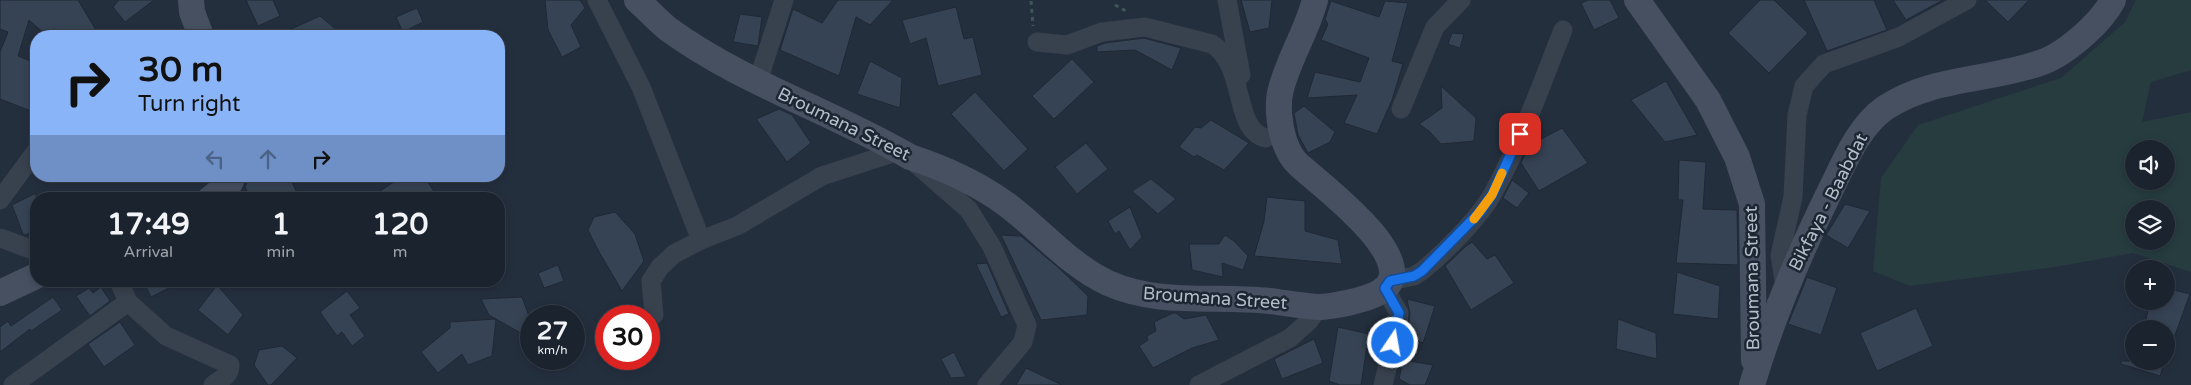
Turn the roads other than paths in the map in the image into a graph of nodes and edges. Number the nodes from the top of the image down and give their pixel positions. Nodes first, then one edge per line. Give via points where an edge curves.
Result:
1 (191, 0) edge
2 (596, 0) edge
3 (638, 0) edge
4 (784, 0) edge
5 (1227, 0) edge
6 (1315, 0) edge
7 (1461, 0) edge
8 (1638, 0) edge
9 (1967, 0) edge
10 (2113, 0) edge
11 (199, 30) edge
12 (1563, 30) dead end
13 (1038, 42) road end
14 (758, 81) junction
15 (1401, 109) dead end
16 (1266, 138) junction
17 (904, 154) junction
18 (30, 159) edge
19 (1297, 164) junction
20 (230, 182) edge
21 (219, 192) edge
22 (0, 200) edge
23 (0, 238) edge
24 (701, 240) junction
25 (30, 249) edge
26 (30, 279) edge
27 (1387, 285) junction
28 (122, 287) edge
29 (1785, 287) junction
30 (0, 293) edge
31 (128, 302) junction
32 (653, 305) edge
33 (1319, 307) junction
34 (24, 381) edge
35 (224, 382) edge
36 (1753, 382) edge
37 (987, 385) edge
38 (1199, 385) edge
39 (1382, 385) edge

1 - 11 street
2 - 24 street via 641,87
3 - 14 street, Broumana Street via 667,28
4 - 14 street
5 - 16 street via 1245,92
6 - 19 street via 1280,90 1284,140
7 - 15 street via 1435,27
8 - 36 street, Broumana Street via 1708,100 1737,157 1752,204
9 - 29 street via 1899,37 1824,64 1804,86 1797,114 1793,197 1780,254
10 - 29 street, Bikfaya - Baabdat via 2105,14 2073,45 2042,63 1935,85 1905,96 1870,120 1839,174
12 - 27 street via 1528,119 1492,195 1480,212 1422,271
13 - 16 street via 1067,45 1102,32 1145,27 1212,44 1230,63 1243,114 1251,129 1257,136
14 - 17 street, Broumana Street
16 - 19 street
17 - 24 street via 822,176 737,226
17 - 33 street, Broumana Street via 979,187 1007,205 1082,267 1110,284 1152,296 1239,298
17 - 37 street via 969,210 992,247 1027,325 1023,342
18 - 22 street
19 - 27 street via 1343,203 1380,243 1389,259
20 - 21 street
23 - 25 street
24 - 32 street via 674,254 660,267 652,281
26 - 30 street
27 - 33 street, Broumana Street via 1366,298
27 - 39 street via 1399,313
28 - 31 street
29 - 36 street, Bikfaya - Baabdat
31 - 34 street
31 - 35 street via 166,336 230,365
33 - 38 street via 1290,338

